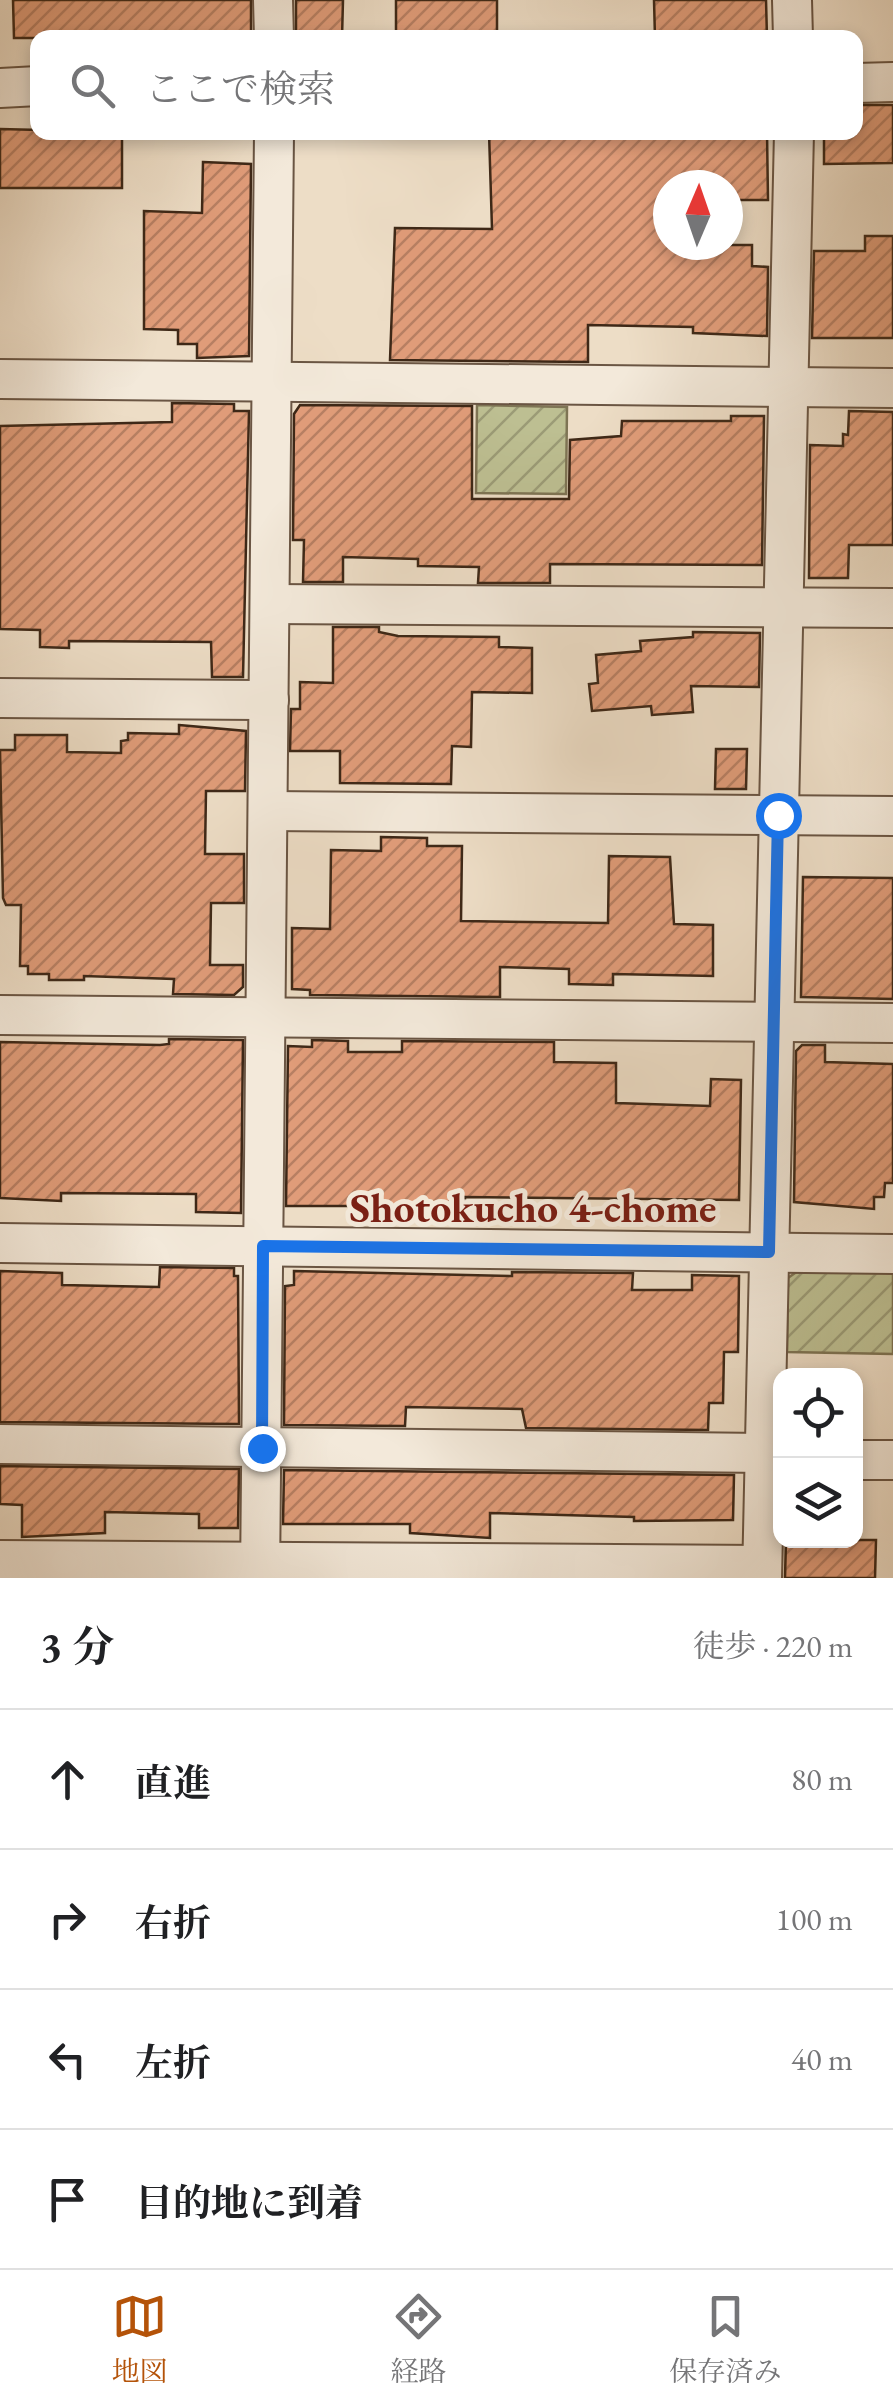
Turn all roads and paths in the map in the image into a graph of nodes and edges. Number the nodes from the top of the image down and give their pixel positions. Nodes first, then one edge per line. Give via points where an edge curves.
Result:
1 (274, 0) edge
2 (792, 0) edge
3 (274, 30) edge
4 (793, 30) edge
5 (893, 82) edge
6 (863, 83) edge
7 (30, 86) edge
8 (0, 88) edge
9 (274, 140) edge
10 (794, 140) edge
11 (0, 379) edge
12 (272, 382) junction
13 (788, 387) junction
14 (893, 388) edge
15 (270, 604) junction
16 (783, 607) junction
17 (893, 608) edge
18 (0, 698) edge
19 (269, 700) junction
20 (268, 811) junction
21 (778, 815) junction
22 (893, 816) edge
23 (0, 1015) edge
24 (265, 1018) junction
25 (774, 1022) junction
26 (893, 1024) edge
27 (0, 1243) edge
28 (263, 1246) junction
29 (769, 1252) junction
30 (893, 1254) edge
31 (0, 1444) edge
32 (262, 1448) junction
33 (770, 1457) edge
34 (863, 1460) edge
35 (893, 1460) edge
36 (0, 1560) edge
37 (260, 1570) edge
38 (762, 1572) edge

1 - 3 street
2 - 4 street
5 - 6 street
7 - 8 street
9 - 12 street
10 - 13 street
11 - 12 street
12 - 13 street
12 - 15 street
13 - 14 street
13 - 16 street
15 - 16 street
15 - 19 street
16 - 17 street
16 - 21 street
18 - 19 street
19 - 20 street
20 - 21 street
20 - 24 street
21 - 22 street
21 - 25 street
23 - 24 street
24 - 25 street
24 - 28 street
25 - 26 street
25 - 29 street
27 - 28 street
28 - 29 street
28 - 32 street
29 - 30 street
29 - 33 street
31 - 32 street
32 - 33 street
32 - 37 street
33 - 38 street
34 - 35 street
36 - 37 street
37 - 38 street

